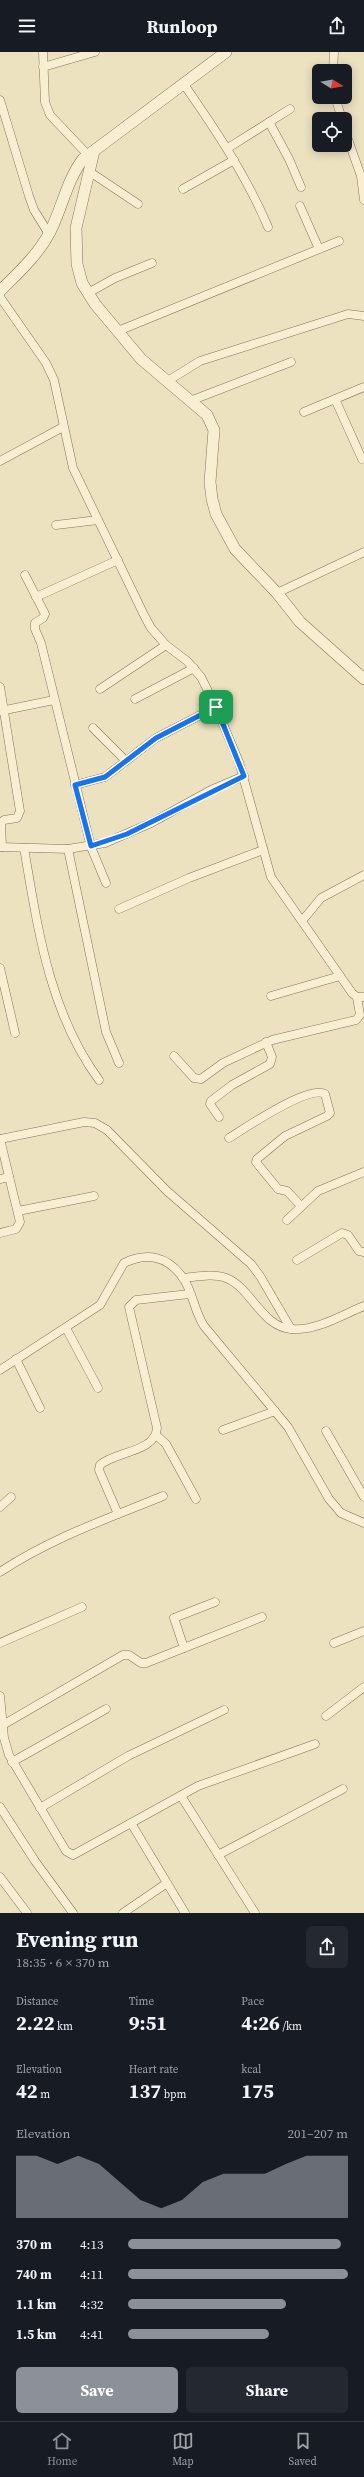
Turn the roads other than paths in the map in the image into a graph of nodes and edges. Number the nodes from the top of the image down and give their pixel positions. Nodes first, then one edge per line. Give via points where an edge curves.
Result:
1 (43, 52) edge
2 (95, 52) edge
3 (226, 52) edge
4 (334, 52) edge
5 (333, 64) edge
6 (43, 66) junction
7 (183, 83) junction
8 (0, 100) edge
9 (290, 109) dead end
10 (269, 122) junction
11 (228, 148) junction
12 (352, 150) edge
13 (91, 153) junction
14 (234, 160) junction
15 (90, 172) junction
16 (301, 187) dead end
17 (183, 189) dead end
18 (364, 200) edge
19 (138, 204) dead end
20 (300, 206) dead end
21 (268, 227) dead end
22 (49, 234) junction
23 (339, 241) dead end
24 (319, 249) junction
25 (152, 264) dead end
26 (0, 290) edge
27 (88, 293) junction
28 (0, 297) edge
29 (364, 316) edge
30 (118, 331) junction
31 (291, 362) dead end
32 (166, 382) junction
33 (364, 387) edge
34 (335, 399) junction
35 (190, 401) junction
36 (304, 412) dead end
37 (63, 427) junction
38 (362, 459) dead end
39 (0, 461) edge
40 (98, 520) junction
41 (56, 525) dead end
42 (364, 552) edge
43 (118, 560) junction
44 (26, 575) dead end
45 (277, 593) junction
46 (36, 597) junction
47 (166, 646) junction
48 (194, 668) junction
49 (364, 679) edge
50 (0, 687) edge
51 (100, 689) dead end
52 (135, 699) dead end
53 (54, 700) junction
54 (216, 707) junction
55 (2, 710) edge
56 (94, 728) dead end
57 (126, 761) junction
58 (244, 776) junction
59 (75, 785) junction
60 (91, 846) junction
61 (1, 847) edge
62 (24, 848) junction
63 (68, 849) junction
64 (263, 850) junction
65 (364, 876) edge
66 (106, 883) dead end
67 (119, 909) dead end
68 (302, 921) junction
69 (0, 968) edge
70 (340, 976) junction
71 (271, 996) dead end
72 (360, 997) edge
73 (15, 1033) dead end
74 (266, 1042) junction
75 (174, 1056) dead end
76 (119, 1063) dead end
77 (99, 1080) dead end
78 (219, 1117) dead end
79 (229, 1138) dead end
80 (0, 1139) edge
81 (364, 1172) edge
82 (9, 1177) junction
83 (0, 1179) edge
84 (94, 1196) dead end
85 (301, 1206) junction
86 (18, 1210) junction
87 (287, 1220) dead end
88 (0, 1233) edge
89 (364, 1252) edge
90 (297, 1260) dead end
91 (183, 1278) junction
92 (189, 1294) junction
93 (364, 1306) edge
94 (66, 1328) junction
95 (291, 1329) junction
96 (16, 1359) junction
97 (0, 1370) edge
98 (98, 1388) dead end
99 (40, 1408) dead end
100 (275, 1411) junction
101 (223, 1430) dead end
102 (326, 1432) dead end
103 (156, 1435) junction
104 (164, 1496) dead end
105 (11, 1497) dead end
106 (364, 1497) edge
107 (196, 1499) dead end
108 (0, 1507) edge
109 (118, 1514) junction
110 (364, 1524) edge
111 (0, 1572) edge
112 (215, 1602) dead end
113 (82, 1607) dead end
114 (262, 1617) dead end
115 (364, 1631) edge
116 (0, 1643) edge
117 (334, 1643) dead end
118 (184, 1648) junction
119 (364, 1687) edge
120 (0, 1696) edge
121 (106, 1709) dead end
122 (224, 1710) dead end
123 (326, 1716) dead end
124 (2, 1726) edge
125 (316, 1744) dead end
126 (12, 1762) junction
127 (343, 1789) dead end
128 (181, 1796) junction
129 (0, 1807) edge
130 (40, 1808) junction
131 (131, 1823) junction
132 (218, 1855) junction
133 (0, 1877) edge
134 (167, 1883) junction
135 (27, 1913) edge
136 (73, 1913) edge
137 (123, 1913) edge
138 (185, 1913) edge
139 (255, 1913) edge

1 - 6 street
2 - 6 street
3 - 7 street
4 - 5 street
6 - 13 street via 44,102 50,115
7 - 11 street
7 - 13 street
8 - 22 street via 34,210
9 - 10 street
10 - 11 street
10 - 16 street
11 - 14 street
12 - 18 street via 361,176
13 - 15 street
13 - 22 street via 75,170
14 - 17 street
14 - 21 street
15 - 19 street
15 - 27 street via 83,189 76,228 77,264 82,283
20 - 24 street
22 - 26 street via 31,260
23 - 24 street
24 - 30 street
25 - 27 street via 115,278
27 - 30 street
28 - 37 street via 46,364 54,380
29 - 32 street via 348,314 200,361
30 - 32 street via 141,359
31 - 35 street
32 - 35 street
33 - 34 street
34 - 36 street
34 - 38 street
35 - 45 street via 207,415 214,430 210,482 216,514 235,549
37 - 39 street
37 - 40 street via 73,468
40 - 41 street
40 - 43 street
42 - 45 street
43 - 46 street
43 - 47 street via 151,628
44 - 46 street
45 - 49 street via 320,642
46 - 53 street via 45,616 36,623 35,628
47 - 48 street
47 - 51 street
48 - 52 street
48 - 54 street
50 - 55 street
53 - 55 street
53 - 59 street
54 - 57 street via 156,738
54 - 58 street
55 - 61 street via 20,811 17,818 1,823
56 - 57 street
57 - 59 street via 105,777
58 - 60 street via 127,834
58 - 64 street
59 - 60 street
60 - 63 street
60 - 66 street
61 - 62 street
62 - 63 street
62 - 77 street via 50,976 70,1031 85,1061
63 - 76 street via 106,1032
64 - 67 street via 189,878
64 - 68 street via 271,877
65 - 68 street via 321,898
68 - 70 street
69 - 73 street
70 - 71 street
70 - 72 street
72 - 74 street via 360,1015 356,1020
74 - 75 street via 223,1063 205,1077 197,1079
74 - 78 street via 272,1057 270,1064 232,1085 211,1101 210,1104
79 - 85 street via 285,1104 318,1092 325,1094 330,1113 327,1116 285,1136 256,1162 278,1189 287,1191
80 - 82 street
80 - 95 street via 84,1122 107,1130 167,1191 250,1264 260,1276
81 - 85 street via 325,1187
82 - 83 street
82 - 86 street
84 - 86 street
85 - 87 street
86 - 88 street via 19,1227
89 - 90 street via 359,1251 348,1235 342,1234
91 - 92 street
91 - 94 street via 163,1259 156,1256 132,1259 124,1263 100,1305
91 - 95 street via 227,1278 274,1323
92 - 100 street via 204,1326
92 - 103 street via 136,1300 129,1307 156,1421
93 - 95 street via 312,1327
94 - 96 street
94 - 98 street
96 - 97 street
96 - 99 street
100 - 101 street
100 - 110 street via 301,1446 329,1499 341,1513
102 - 106 street
103 - 107 street via 166,1444
103 - 109 street via 151,1443 100,1465
104 - 109 street
105 - 108 street
109 - 111 street via 44,1545
112 - 118 street via 174,1618
113 - 116 street
114 - 118 street
115 - 117 street
118 - 124 street via 141,1664 129,1655 123,1655
119 - 123 street
120 - 124 street
121 - 126 street
122 - 130 street via 128,1756
124 - 126 street
125 - 128 street via 220,1778
126 - 130 street
127 - 132 street
128 - 131 street
128 - 132 street
129 - 136 street
130 - 131 street via 66,1851 73,1855
131 - 134 street
132 - 139 street
133 - 135 street
134 - 137 street
134 - 138 street

